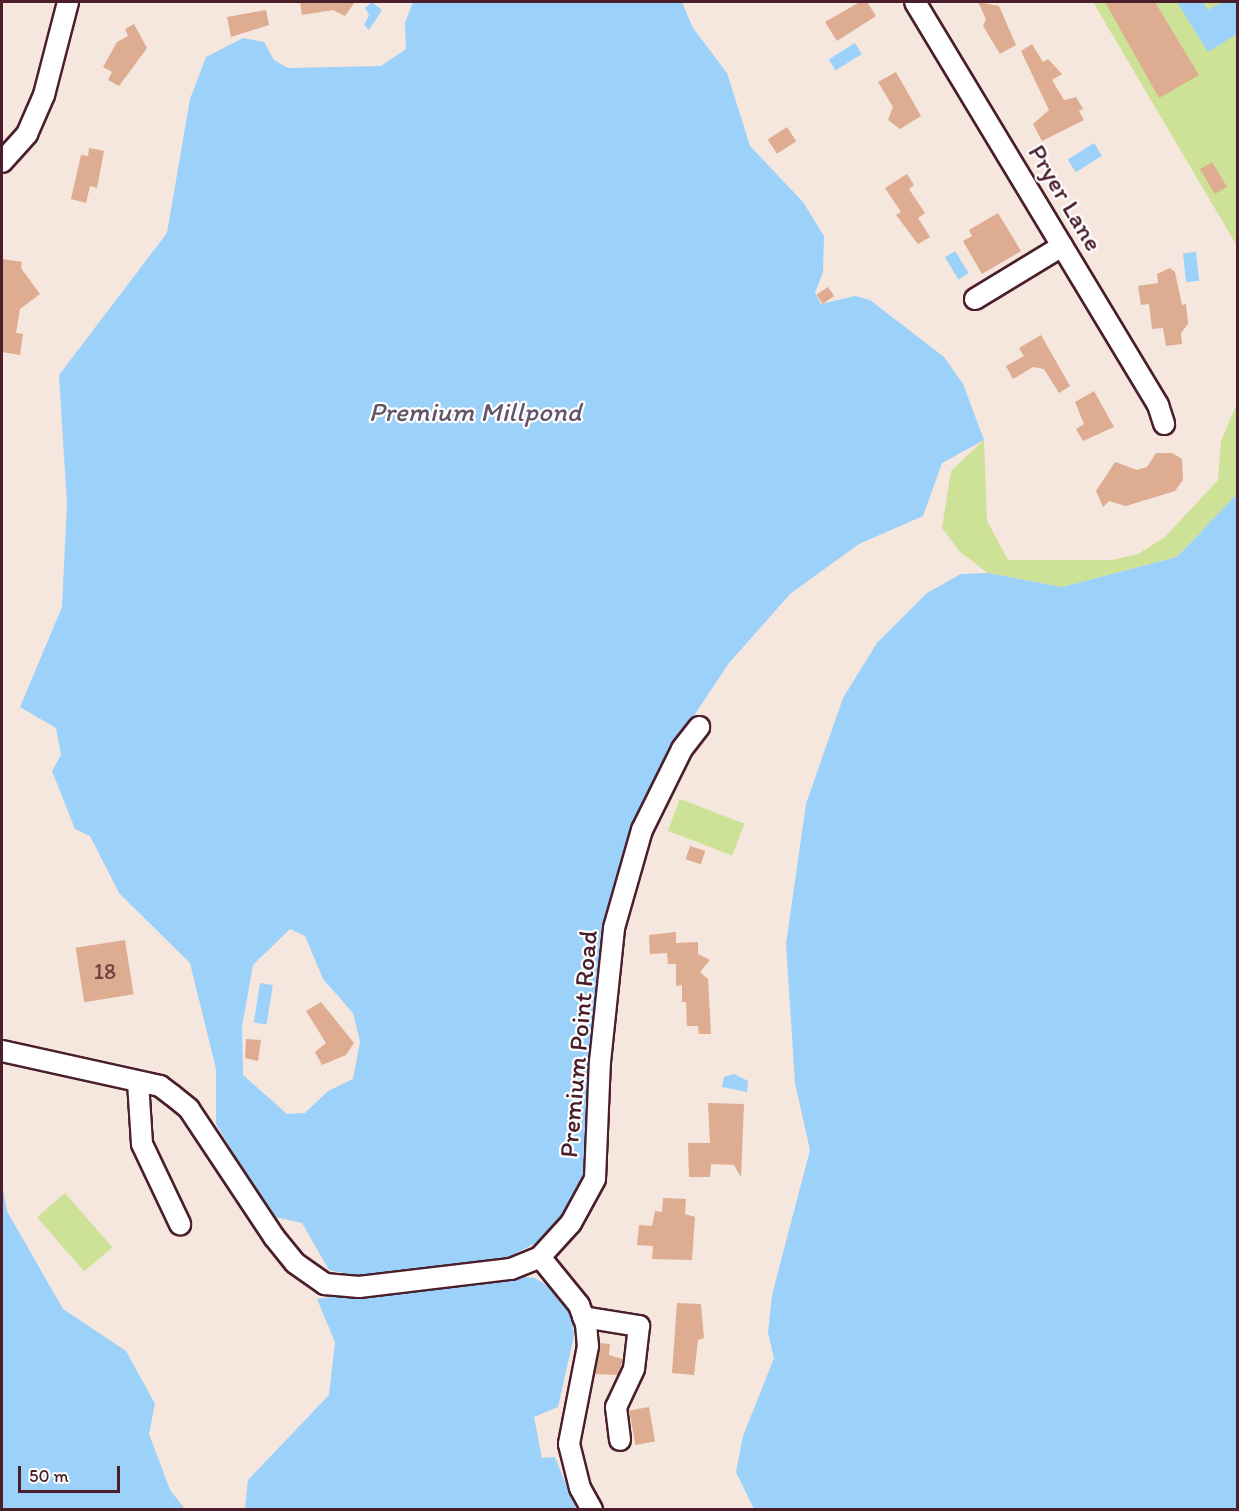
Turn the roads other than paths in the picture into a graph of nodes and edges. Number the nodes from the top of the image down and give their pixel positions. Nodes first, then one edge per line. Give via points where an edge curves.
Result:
1 (68, 2) edge
2 (915, 2) edge
3 (2, 162) edge
4 (1062, 246) junction
5 (975, 299) dead end
6 (1164, 424) dead end
7 (699, 727) dead end
8 (2, 1051) edge
9 (138, 1082) junction
10 (180, 1224) dead end
11 (540, 1257) junction
12 (583, 1317) junction
13 (620, 1440) dead end
14 (592, 1509) edge

1 - 3 street via 44,95 27,134
2 - 4 street, Pryer Lane
4 - 5 street
4 - 6 street, Pryer Lane via 1158,405
7 - 11 street, Premium Point Road via 682,749 642,830 614,928 600,1062 595,1179 571,1223
8 - 9 street, Premium Point Road
9 - 10 street via 142,1144
9 - 11 street, Premium Point Road via 160,1086 189,1109 296,1263 325,1284 359,1287 511,1269
11 - 12 street
12 - 13 street via 639,1326 634,1369 616,1407
12 - 14 street via 588,1346 569,1444 580,1488

